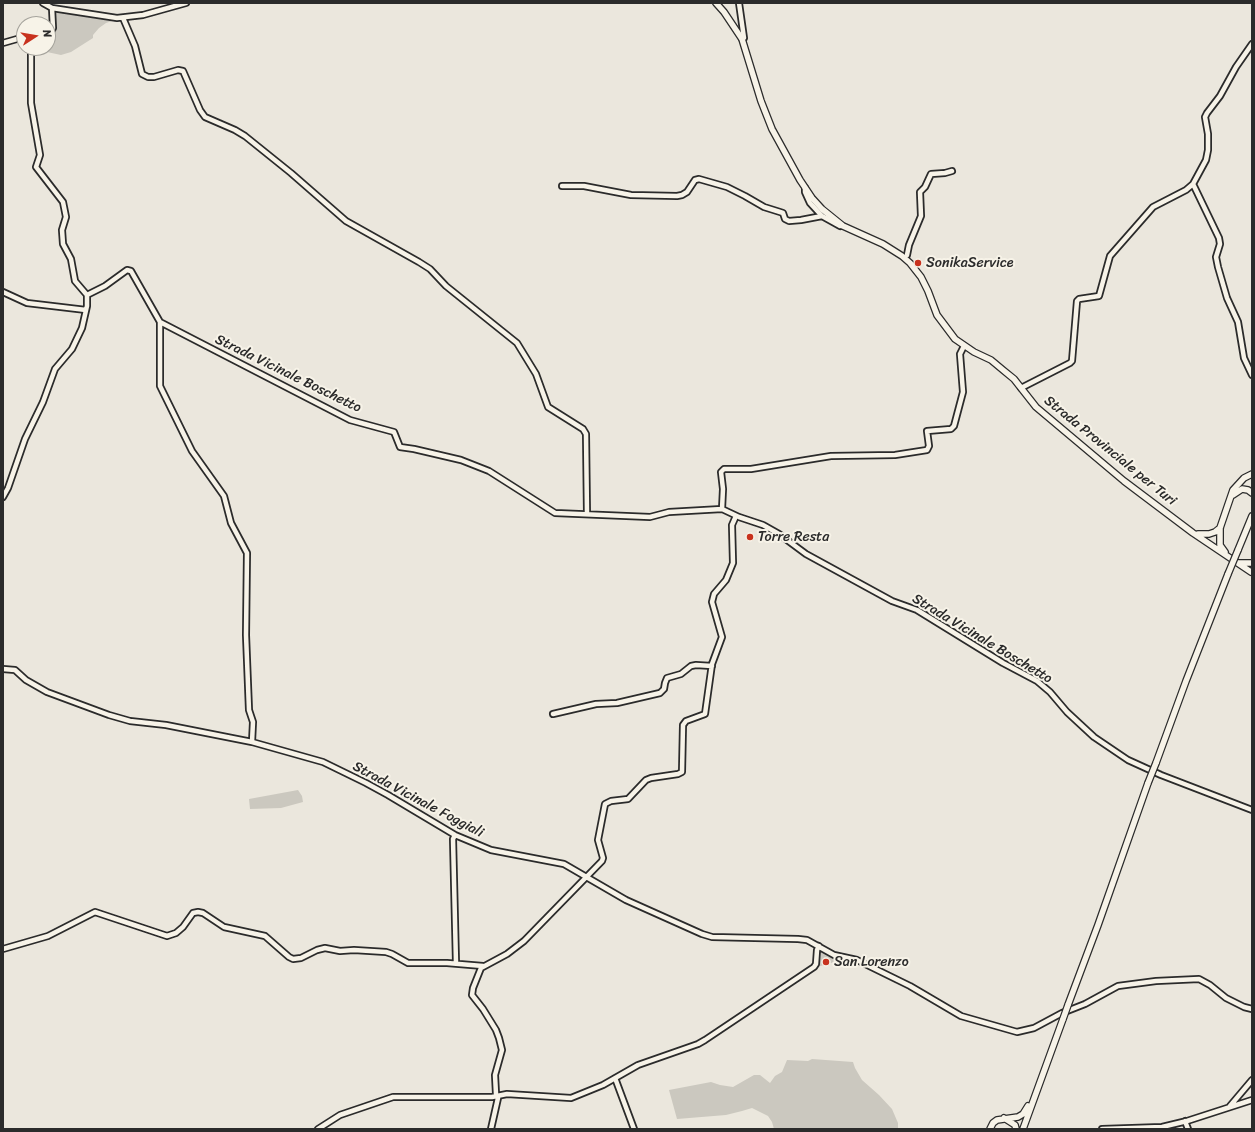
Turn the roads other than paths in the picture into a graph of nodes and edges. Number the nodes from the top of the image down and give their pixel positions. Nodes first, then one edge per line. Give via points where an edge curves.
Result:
1 (43, 3) edge
2 (186, 3) edge
3 (716, 3) edge
4 (738, 3) edge
5 (52, 8) junction
6 (52, 16) edge
7 (123, 18) junction
8 (16, 39) edge
9 (742, 40) junction
10 (3, 42) edge
11 (1252, 44) edge
12 (31, 56) edge
13 (952, 171) dead end
14 (1193, 184) junction
15 (562, 186) dead end
16 (805, 188) junction
17 (822, 216) junction
18 (843, 226) junction
19 (907, 255) dead end
20 (3, 292) edge
21 (87, 295) junction
22 (86, 310) junction
23 (160, 322) junction
24 (964, 346) junction
25 (1252, 375) edge
26 (1021, 388) junction
27 (1252, 474) edge
28 (1252, 493) edge
29 (3, 497) edge
30 (1231, 497) junction
31 (722, 509) junction
32 (1252, 512) edge
33 (587, 514) junction
34 (736, 516) junction
35 (1252, 517) edge
36 (1248, 526) junction
37 (1218, 532) junction
38 (1193, 533) junction
39 (1210, 544) junction
40 (1236, 562) junction
41 (1252, 563) edge
42 (1252, 572) edge
43 (712, 666) junction
44 (3, 669) edge
45 (553, 714) dead end
46 (252, 742) junction
47 (1252, 810) edge
48 (455, 835) junction
49 (588, 876) junction
50 (819, 946) junction
51 (3, 949) edge
52 (456, 964) junction
53 (483, 966) junction
54 (1252, 1008) edge
55 (1063, 1016) junction
56 (615, 1078) junction
57 (1252, 1080) edge
58 (497, 1096) junction
59 (1035, 1096) junction
60 (1252, 1100) edge
61 (1229, 1107) junction
62 (1003, 1118) junction
63 (1185, 1122) junction
64 (1160, 1128) edge
65 (318, 1129) edge
66 (491, 1129) edge
67 (634, 1129) edge
68 (990, 1129) edge
69 (1016, 1129) edge
70 (1023, 1129) edge
71 (1102, 1129) edge
72 (1188, 1129) edge

1 - 5 street
2 - 7 street via 143,16
3 - 9 main road, Strada Provinciale per Turi
4 - 9 street via 744,38
5 - 6 street
5 - 7 street
7 - 33 street via 135,46 142,74 148,77 183,71 205,117 245,136 346,221 430,269 446,286 517,343 536,374 548,407 583,429 586,434
8 - 10 street
9 - 16 main road, Strada Provinciale per Turi via 768,119
11 - 14 street via 1207,113 1206,160
12 - 21 street via 31,103 40,155 36,167 63,202 66,217 62,230 63,244 71,259 75,281
13 - 19 street via 931,174 920,192 921,216
14 - 25 street via 1219,238 1216,257 1218,267 1227,298 1238,322 1244,358
14 - 26 street via 1152,207 1110,256 1099,296 1076,301 1070,364
15 - 17 street via 584,186 630,195 676,196 687,192 695,180 699,179 734,191 764,207 783,213 785,219 801,220
16 - 17 street via 810,203
16 - 18 main road, Strada Provinciale per Turi via 822,209
17 - 18 street
18 - 24 main road, Strada Provinciale per Turi via 890,248 910,263 924,283 936,315
20 - 22 street via 27,303
21 - 22 street
21 - 23 street via 127,270 131,271
22 - 29 street via 82,328 72,349 55,369
23 - 33 street, Strada Vicinale Boschetto via 350,420 394,432 400,447 461,460 489,471 555,513
23 - 46 street via 160,386 192,451 224,496 231,523 247,553 246,635 249,710 253,722
24 - 26 main road, Strada Provinciale per Turi via 991,360
24 - 31 street via 960,354 963,392 954,426 951,429 927,431 927,450 895,455 831,456 751,469 724,469 721,472 724,489
26 - 38 main road, Strada Provinciale per Turi via 1036,407 1099,461
27 - 30 main road via 1237,484
28 - 30 main road via 1242,489
30 - 37 main road
31 - 33 street, Strada Vicinale Boschetto via 669,512 650,517
31 - 34 street, Strada Vicinale Boschetto
32 - 36 main road
34 - 43 street via 732,525 733,563 726,580 712,599 722,637
34 - 47 street, Strada Vicinale Boschetto via 770,528 818,561 892,601 917,610 1045,686 1094,737 1138,765
35 - 36 main road
36 - 55 main road, bridge via 1186,681
37 - 38 main road via 1204,535
37 - 39 main road
37 - 40 main road via 1221,548
38 - 39 main road, Strada Provinciale per Turi
39 - 40 main road, Strada Provinciale per Turi
40 - 41 main road
40 - 42 main road, Strada Provinciale per Turi
43 - 45 street via 691,666 681,674 667,678 664,690 660,693
43 - 49 street via 705,714 686,721 683,725 682,772 646,780 628,799 605,804 598,840 603,858
44 - 46 street, Strada Vicinale Foggiali via 15,670 26,680 47,692 116,717
46 - 48 street, Strada Vicinale Foggiali via 322,762 366,783
48 - 49 street, Strada Vicinale Foggiali via 491,850 559,862
48 - 52 street via 453,839
49 - 50 street, Strada Vicinale Foggiali via 626,900 702,934 712,937 802,939
49 - 53 street via 524,941 507,954
50 - 55 street, Strada Vicinale Foggiali via 834,955 857,960 910,986 961,1016 1017,1032
50 - 56 street via 814,967 705,1040 638,1065
51 - 52 street via 48,936 95,912 167,936 176,934 193,913 198,912 224,927 265,936 293,959 325,948 340,951 386,952 408,963
52 - 53 street
53 - 58 street via 472,995 491,1021 499,1038 502,1053 495,1074
54 - 55 street, Strada Vicinale Foggiali via 1226,998 1204,981 1195,979 1118,986
55 - 59 main road
56 - 58 street via 571,1098 512,1094
56 - 67 street
57 - 61 street
58 - 65 street via 390,1097 340,1115
58 - 66 street
59 - 62 main road via 1023,1114
59 - 70 main road
60 - 61 street
61 - 63 street
62 - 68 main road via 993,1123
62 - 69 main road via 1015,1125
63 - 64 street
63 - 72 street
64 - 71 street

